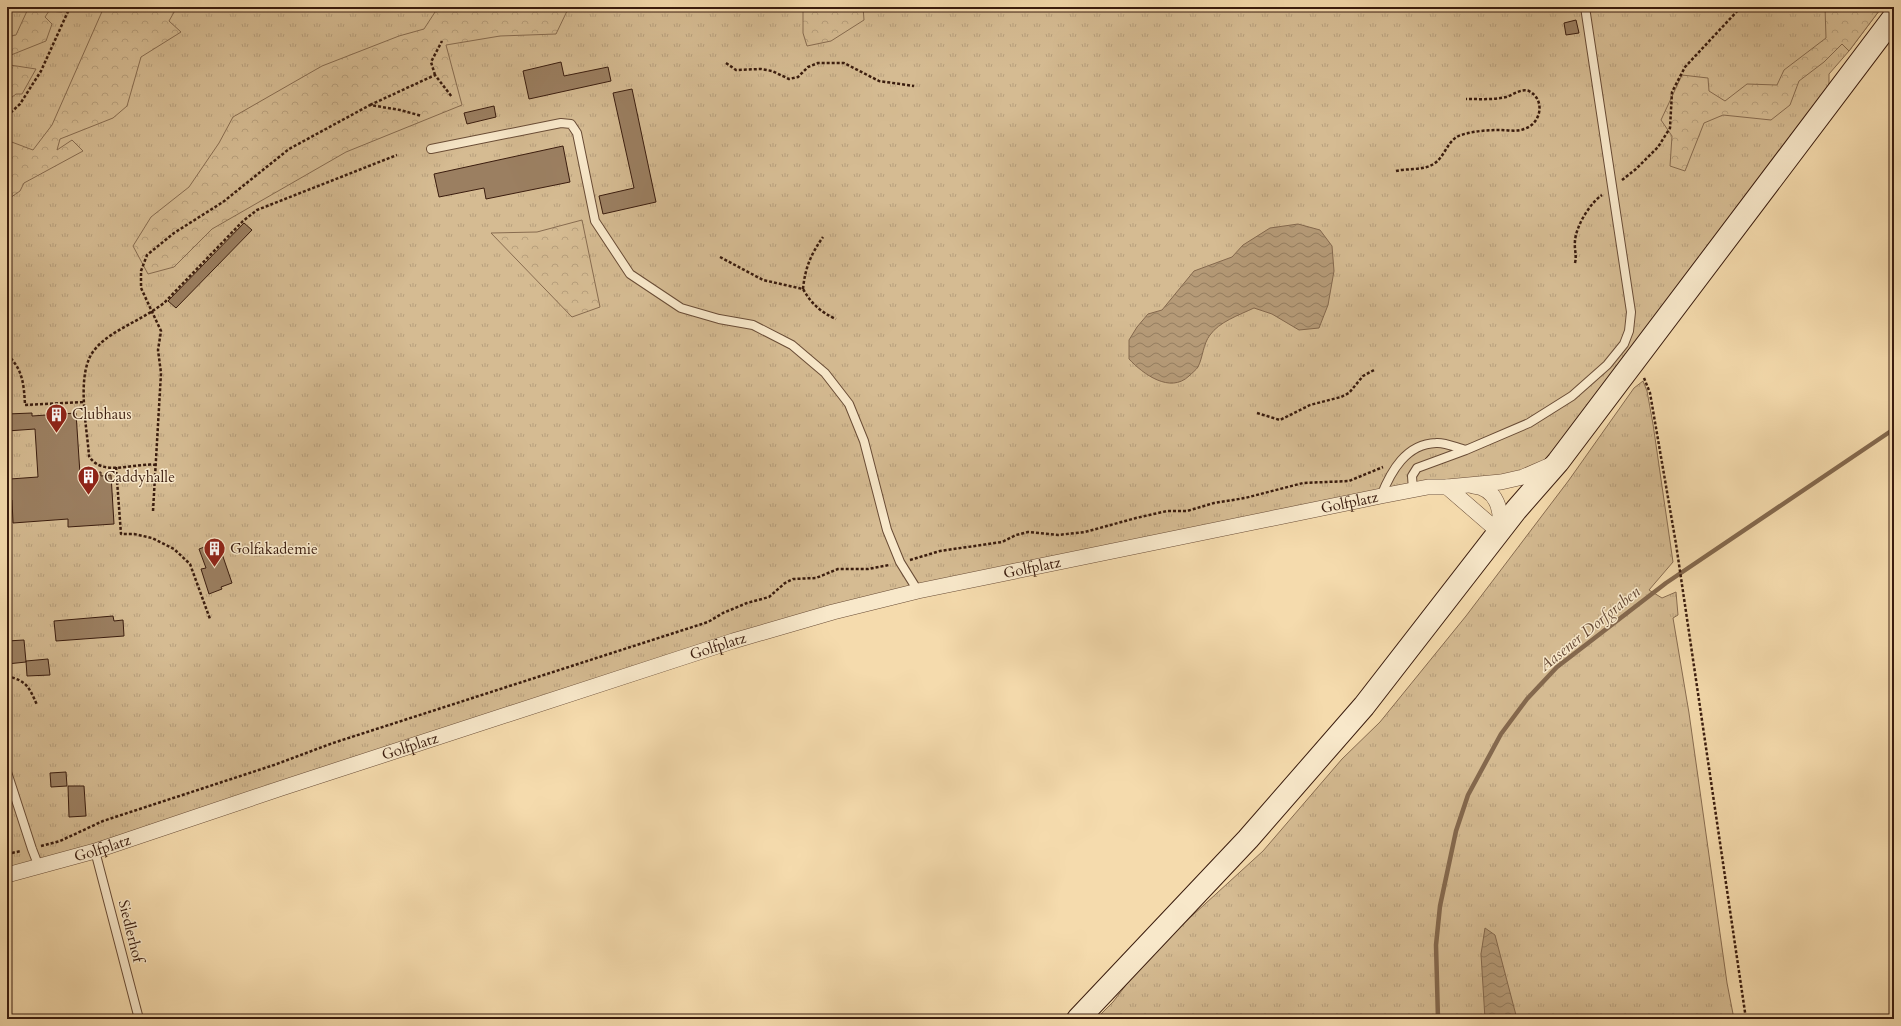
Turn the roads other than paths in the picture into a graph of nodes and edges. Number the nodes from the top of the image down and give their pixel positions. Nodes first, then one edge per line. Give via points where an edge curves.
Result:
1 (1585, 7) edge
2 (1894, 17) edge
3 (431, 150) dead end
4 (1466, 450) junction
5 (1558, 462) junction
6 (1468, 485) junction
7 (1447, 487) junction
8 (1413, 490) junction
9 (1381, 496) junction
10 (1499, 532) junction
11 (918, 591) junction
12 (7, 772) edge
13 (95, 851) junction
14 (39, 866) junction
15 (7, 875) edge
16 (139, 1019) edge
17 (1078, 1019) edge

1 - 4 lane via 1631,312 1629,331 1624,344 1607,365 1572,396 1529,423
2 - 5 street
3 - 11 lane via 560,123 571,124 577,133 595,221 630,274 681,308 753,325 792,345 825,372 849,404 864,441 887,530 900,562
4 - 8 lane via 1417,468 1412,476
4 - 9 lane via 1437,443 1418,446 1400,460
5 - 6 street, Golfplatz via 1522,477
5 - 10 street
6 - 7 street, Golfplatz
6 - 10 street via 1479,486 1496,499 1501,514
7 - 8 street, Golfplatz
7 - 10 street
8 - 9 street, Golfplatz
9 - 11 street, Golfplatz
10 - 17 street via 1359,711 1248,839
11 - 13 street, Golfplatz via 732,641
12 - 14 lane
13 - 14 street, Golfplatz
13 - 16 lane, Siedlerhof
14 - 15 street, Golfplatz

